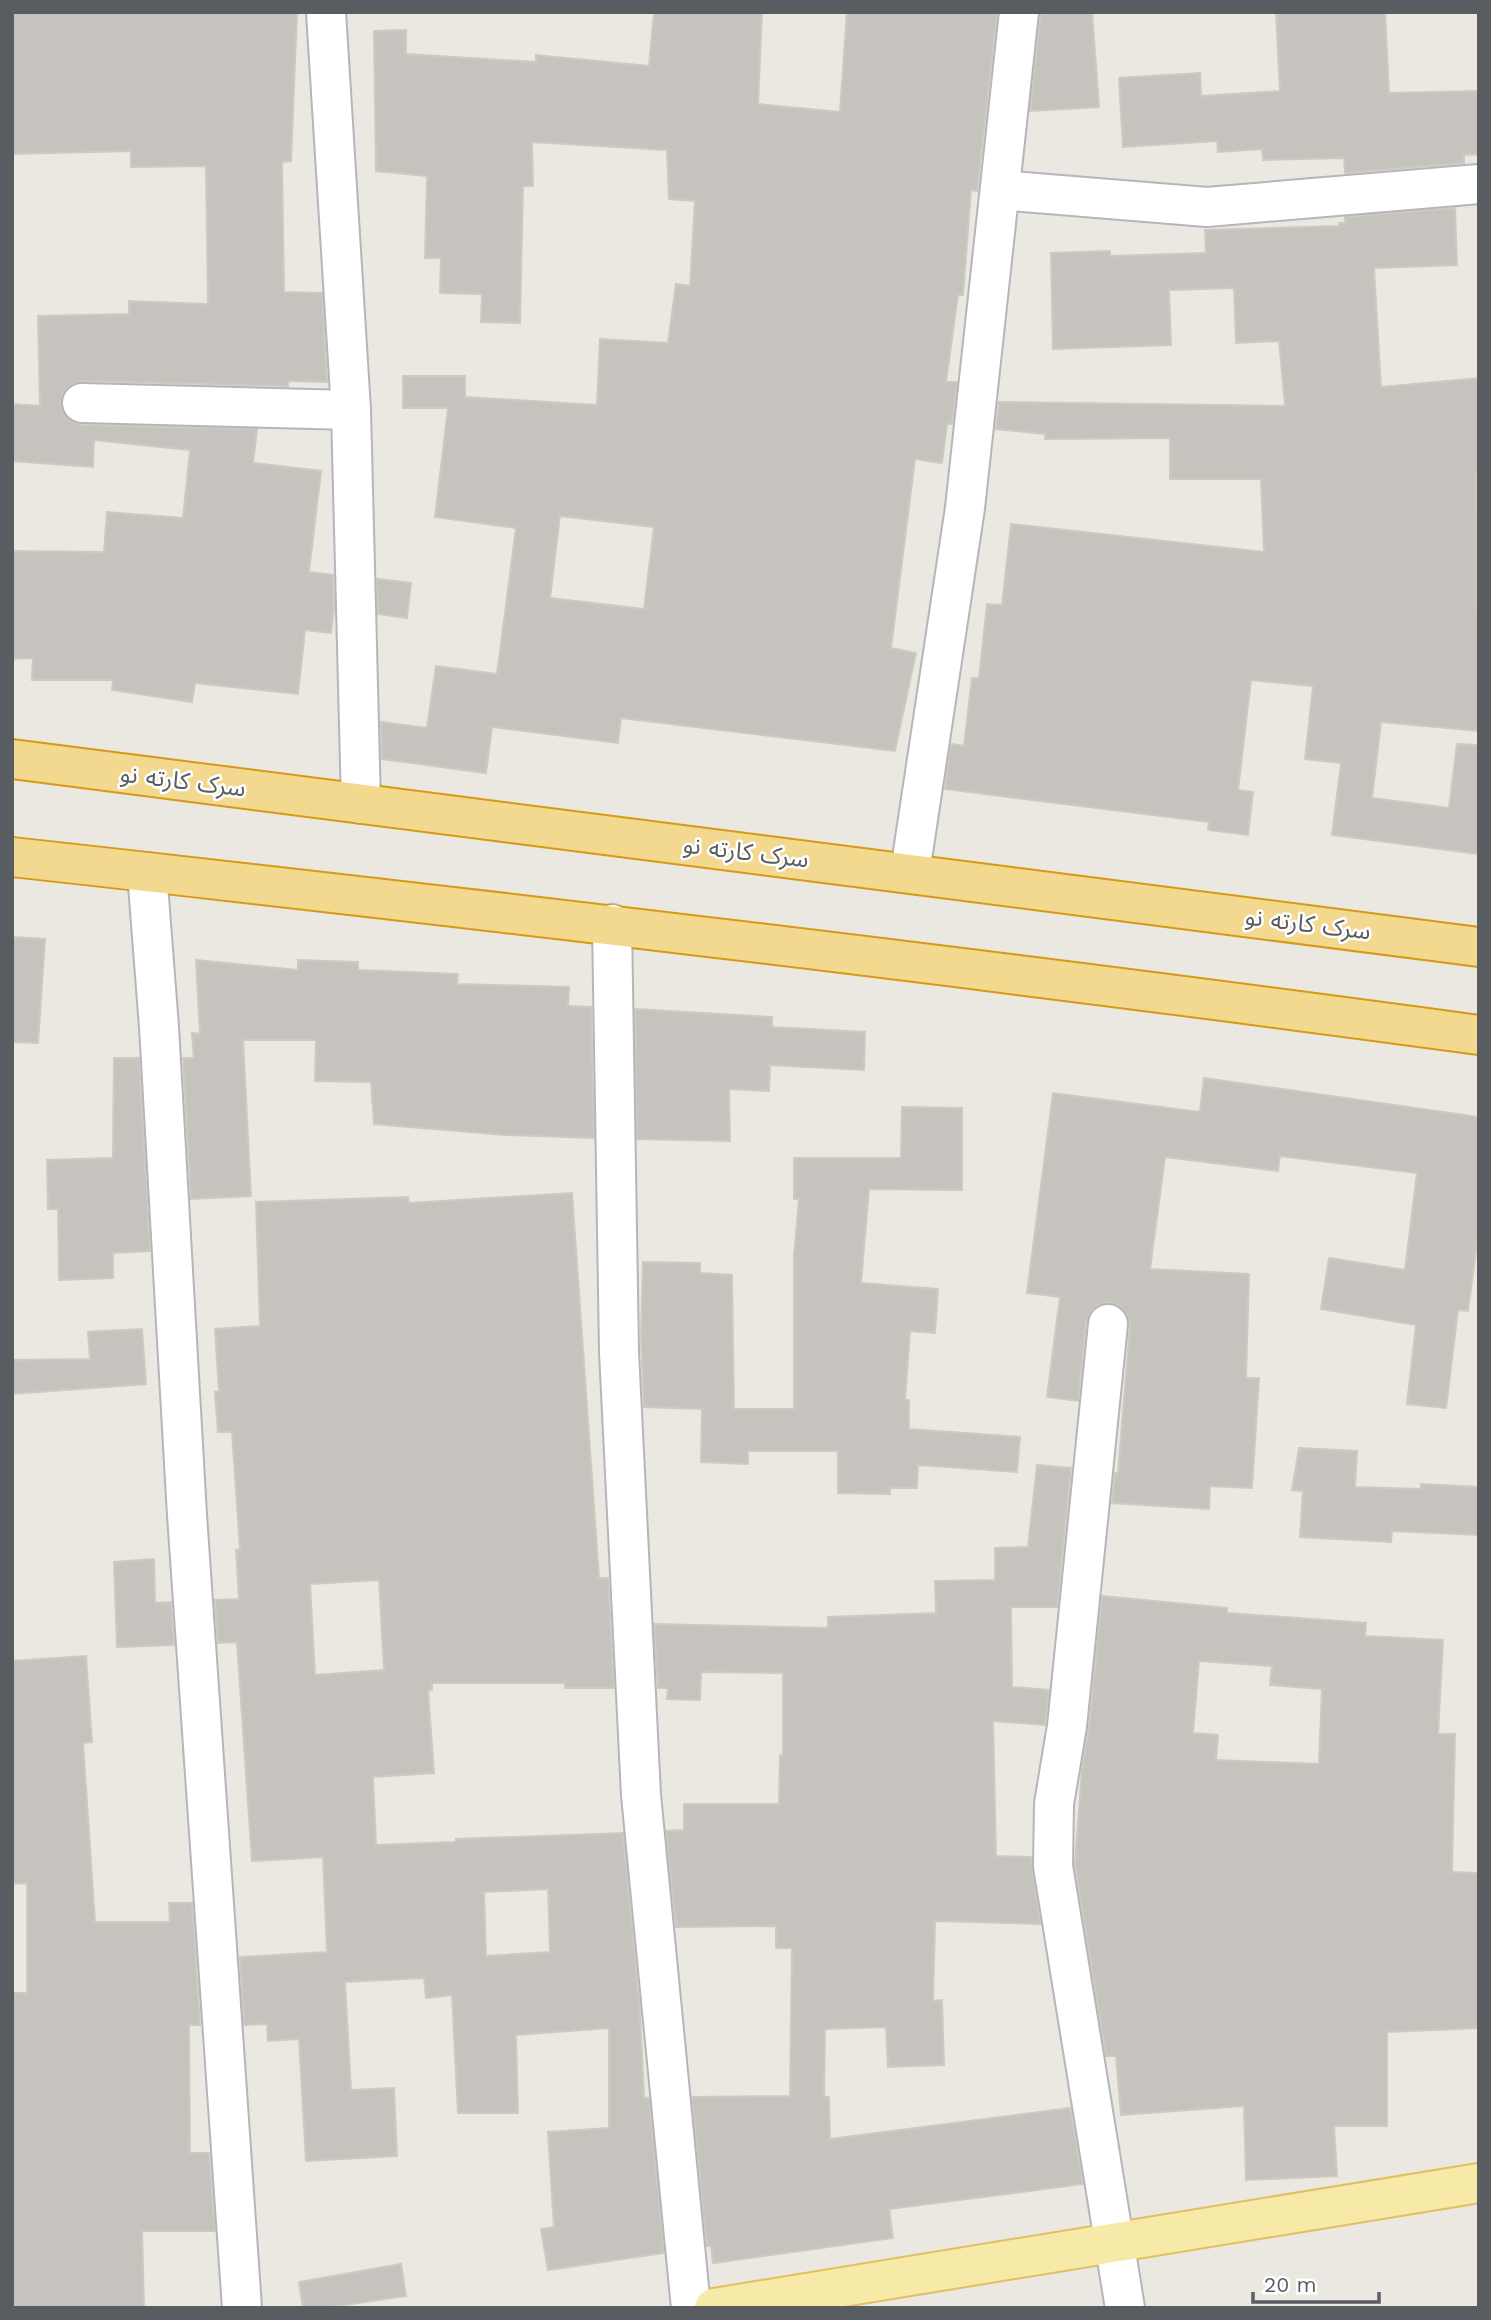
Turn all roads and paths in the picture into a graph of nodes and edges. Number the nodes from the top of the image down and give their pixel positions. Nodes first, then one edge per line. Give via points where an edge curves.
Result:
1 (326, 12) edge
2 (1019, 12) edge
3 (1479, 184) edge
4 (1000, 190) junction
5 (82, 404) dead end
6 (351, 410) junction
7 (12, 760) edge
8 (361, 804) junction
9 (12, 857) edge
10 (147, 872) junction
11 (910, 872) junction
12 (612, 924) junction
13 (1479, 947) edge
14 (1479, 1035) edge
15 (1108, 1324) dead end
16 (1479, 2183) edge
17 (1114, 2241) junction
18 (242, 2308) edge
19 (691, 2308) edge
20 (714, 2308) edge
21 (1125, 2308) edge

1 - 6 street
2 - 4 street
3 - 4 street via 1207,207
4 - 11 street via 965,508
5 - 6 street
6 - 8 street
7 - 8 highway, سرک کارته نو
8 - 11 highway, سرک کارته نو
9 - 10 highway
10 - 12 highway
10 - 18 street
11 - 13 highway, سرک کارته نو
12 - 14 highway
12 - 19 street via 619,1352 641,1795
15 - 17 street via 1067,1726 1054,1804 1053,1866
16 - 17 main road
17 - 20 main road
17 - 21 street

